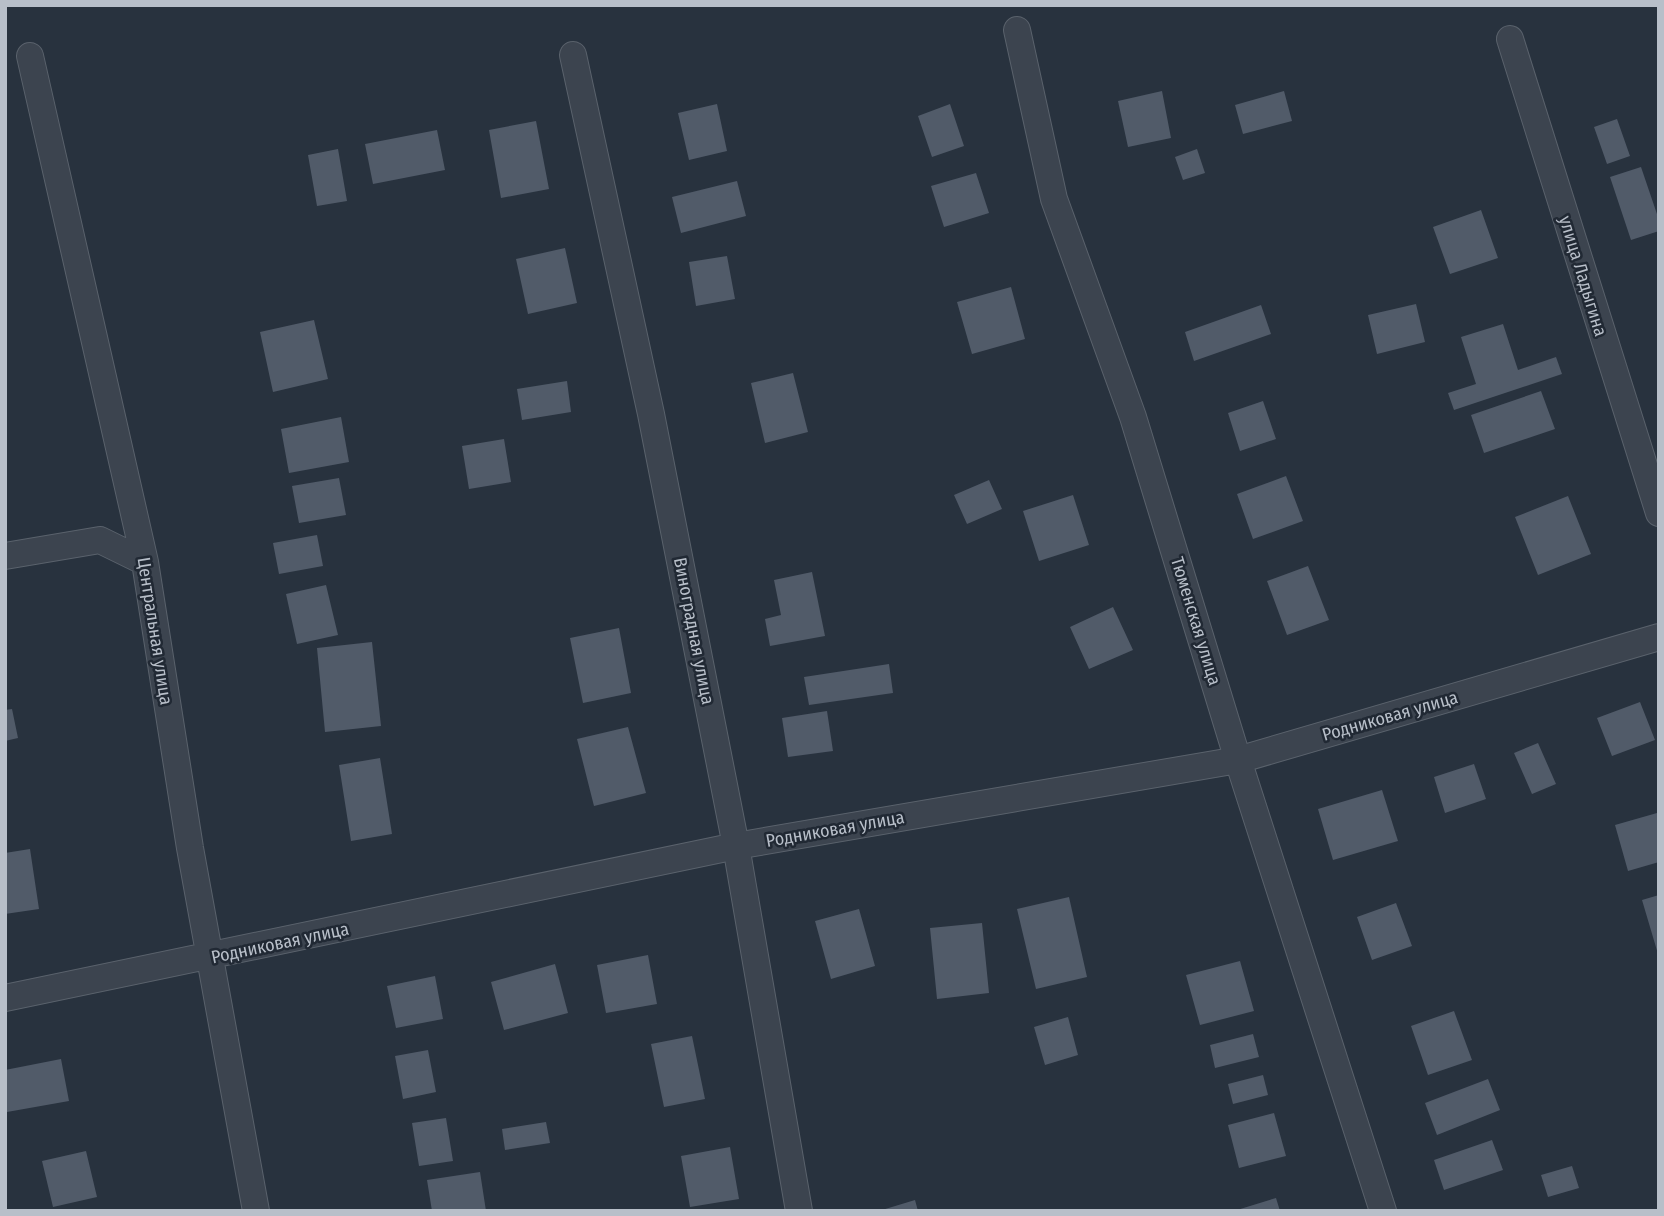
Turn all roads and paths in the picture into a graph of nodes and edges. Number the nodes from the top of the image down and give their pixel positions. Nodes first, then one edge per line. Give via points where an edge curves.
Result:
1 (1017, 30) dead end
2 (1510, 39) dead end
3 (573, 55) dead end
4 (30, 56) dead end
5 (1659, 513) edge
6 (5, 556) edge
7 (145, 562) junction
8 (1659, 637) edge
9 (1238, 760) junction
10 (736, 846) junction
11 (211, 957) junction
12 (5, 998) edge
13 (256, 1211) edge
14 (799, 1211) edge
15 (1383, 1211) edge

1 - 9 street, Тюменская улица via 1054,199 1133,417
2 - 5 street, улица Ладыгина
3 - 10 street, Виноградная улица via 651,414
4 - 7 street, Центральная улица
6 - 7 street via 100,540
7 - 11 street, Центральная улица
8 - 9 street, Родниковая улица
9 - 10 street, Родниковая улица
9 - 15 street, Тюменская улица
10 - 11 street, Родниковая улица
10 - 14 street, Виноградная улица
11 - 12 street, Родниковая улица
11 - 13 street, Центральная улица

